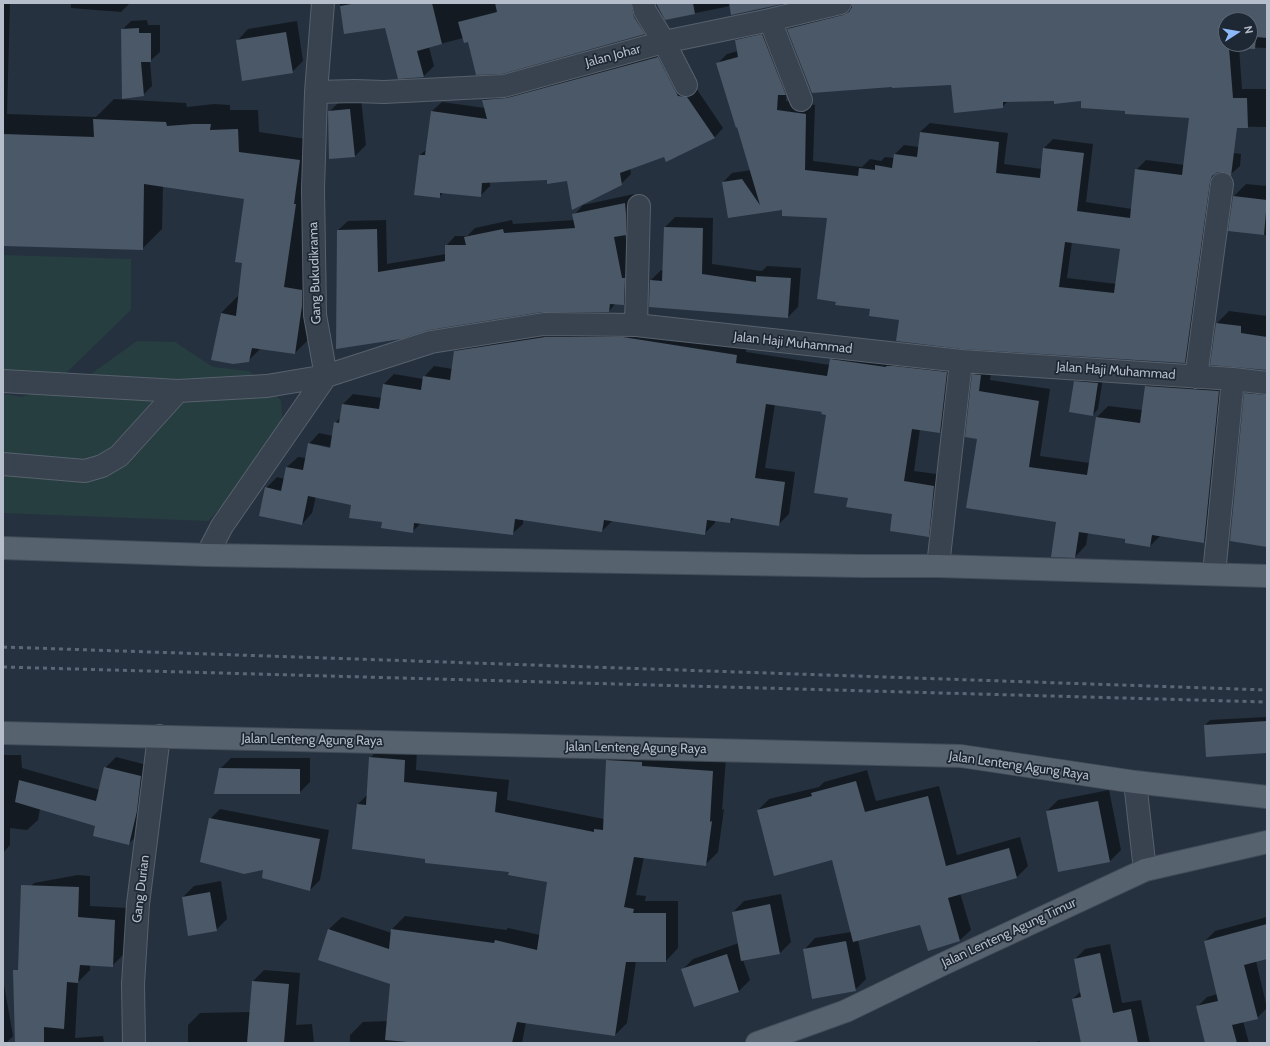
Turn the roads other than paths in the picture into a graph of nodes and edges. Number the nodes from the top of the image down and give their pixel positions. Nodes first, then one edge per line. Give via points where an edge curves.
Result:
1 (323, 3) edge
2 (643, 3) edge
3 (840, 3) edge
4 (770, 20) junction
5 (664, 42) junction
6 (686, 85) dead end
7 (316, 92) junction
8 (801, 100) dead end
9 (1222, 184) dead end
10 (640, 206) dead end
11 (636, 325) junction
12 (961, 361) junction
13 (326, 376) junction
14 (1196, 377) junction
15 (1233, 379) junction
16 (3, 381) edge
17 (1267, 383) edge
18 (178, 391) junction
19 (3, 464) edge
20 (3, 548) edge
21 (207, 555) junction
22 (938, 566) junction
23 (1214, 574) junction
24 (1267, 576) edge
25 (3, 733) edge
26 (160, 736) junction
27 (1135, 782) junction
28 (1267, 797) edge
29 (1267, 842) edge
30 (1145, 870) junction
31 (134, 1043) edge
32 (757, 1043) edge

1 - 7 street, Gang Bukudikrama
2 - 5 street via 645,11
3 - 4 street, Jalan Johar
4 - 5 street, Jalan Johar
4 - 8 street
5 - 6 street
5 - 7 street, Jalan Johar via 504,86 384,92
7 - 13 street, Gang Bukudikrama via 312,188 315,315
9 - 14 street
10 - 11 street
11 - 12 street, Jalan Haji Muhammad
11 - 13 street, Jalan Haji Muhammad via 544,324 431,342
12 - 14 street, Jalan Haji Muhammad
12 - 22 street
13 - 18 street, Jalan Haji Muhammad via 268,386
13 - 21 street via 222,526
14 - 15 street, Jalan Haji Muhammad
15 - 17 street, Jalan Haji Muhammad
15 - 23 street
16 - 18 street, Jalan Haji Muhammad
18 - 19 street via 119,456 102,466 85,471
20 - 21 main road
21 - 22 main road
22 - 23 main road
23 - 24 main road
25 - 26 main road, Jalan Lenteng Agung Raya
26 - 27 main road, Jalan Lenteng Agung Raya via 961,756
26 - 31 street, Gang Durian via 138,904 133,984
27 - 28 main road, Jalan Lenteng Agung Raya
27 - 30 street
29 - 30 main road, Jalan Lenteng Agung Timur
30 - 32 main road, Jalan Lenteng Agung Timur via 846,1010

